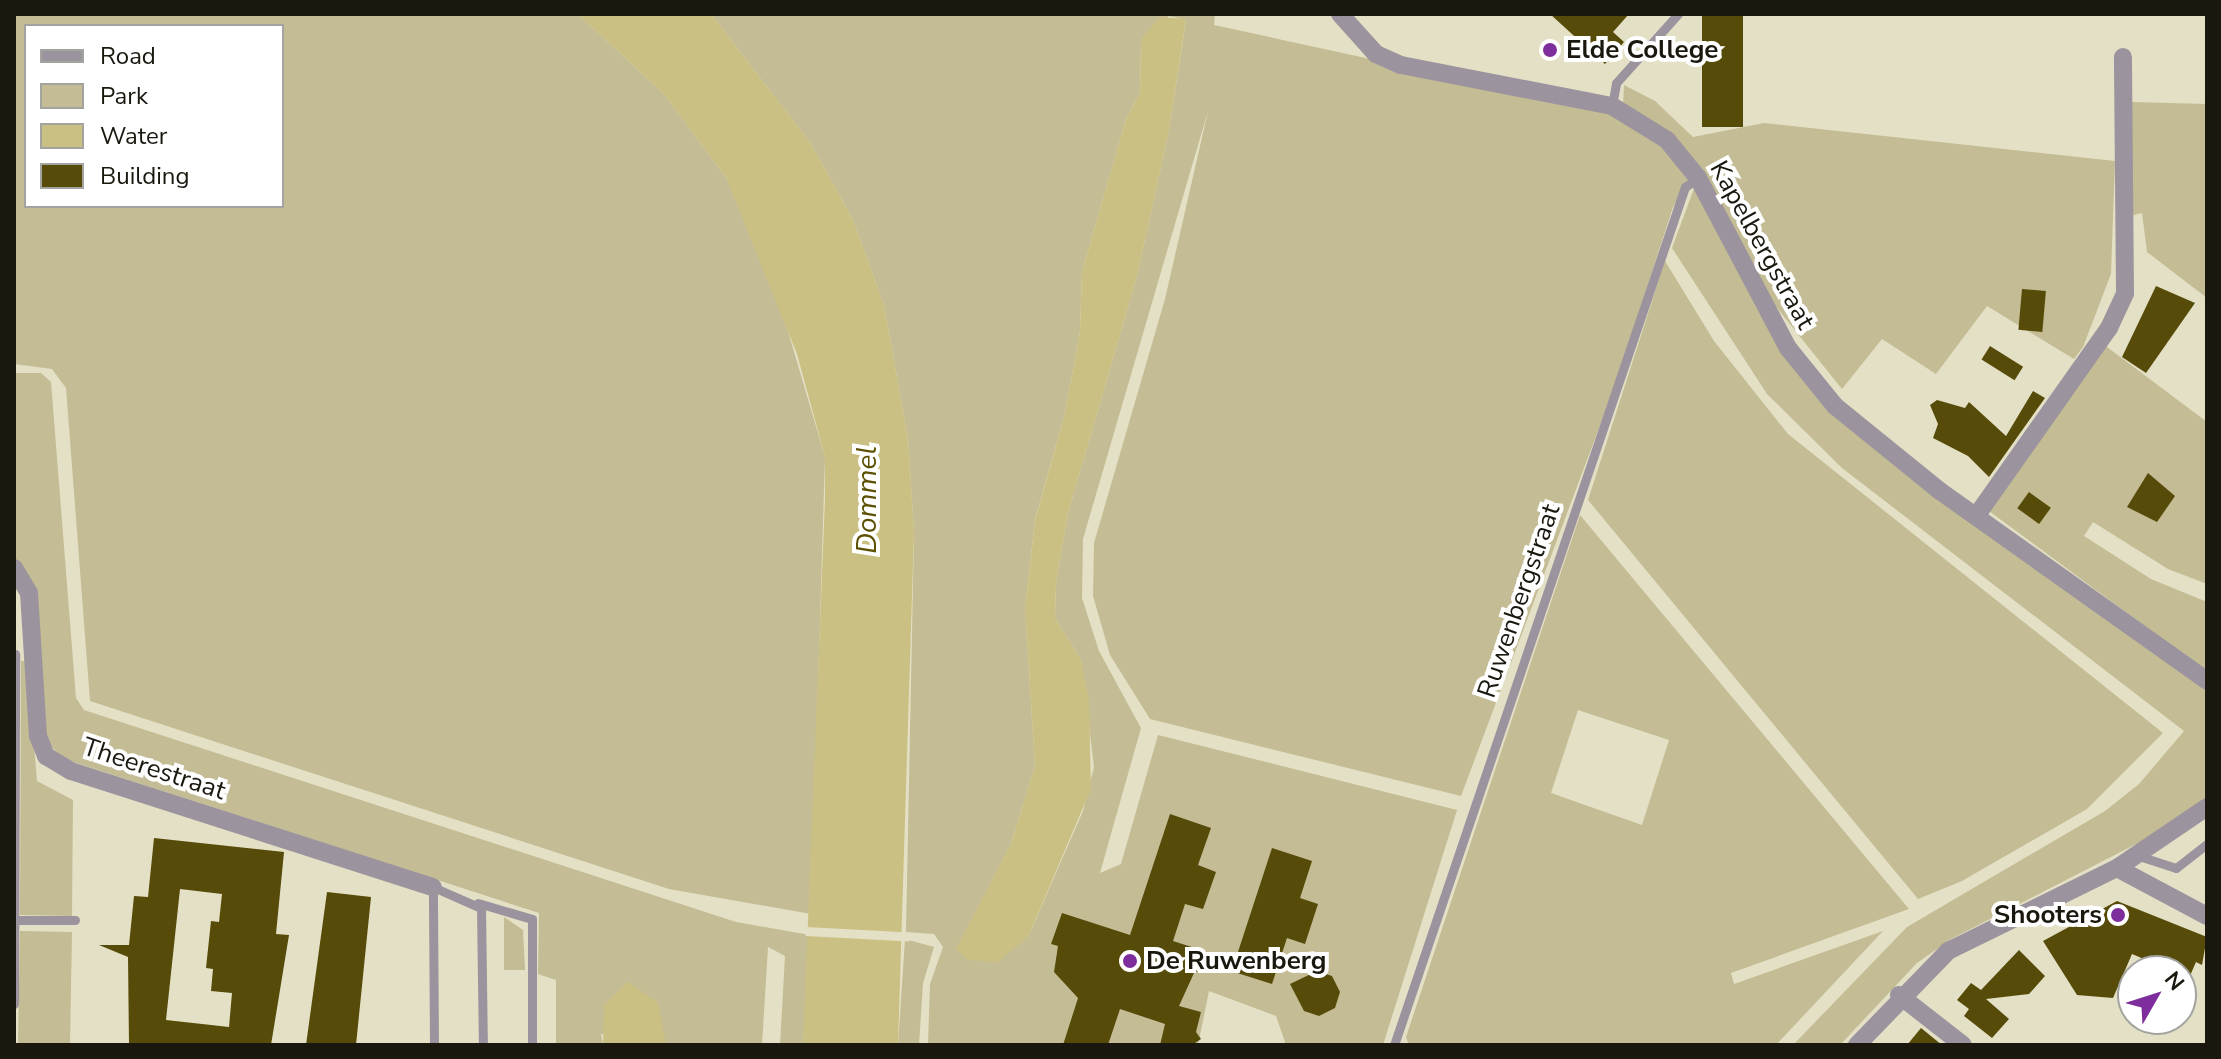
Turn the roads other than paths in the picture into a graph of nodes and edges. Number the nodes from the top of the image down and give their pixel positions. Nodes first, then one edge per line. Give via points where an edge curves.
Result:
1 (1340, 14) edge
2 (1678, 14) edge
3 (2123, 57) dead end
4 (1612, 106) junction
5 (1698, 178) junction
6 (1977, 515) junction
7 (14, 568) edge
8 (15, 654) edge
9 (2207, 681) edge
10 (2207, 807) edge
11 (2207, 844) edge
12 (2136, 855) junction
13 (2117, 868) junction
14 (433, 887) junction
15 (478, 903) junction
16 (2207, 916) edge
17 (14, 920) edge
18 (75, 920) dead end
19 (1899, 995) junction
20 (14, 1004) edge
21 (434, 1045) edge
22 (483, 1045) edge
23 (532, 1045) edge
24 (1394, 1045) edge
25 (1857, 1045) edge
26 (1963, 1045) edge

1 - 4 street, Kapelbergstraat via 1376,54 1401,65
2 - 4 lane via 1616,83
3 - 6 street via 2125,293 2109,328
4 - 5 street, Kapelbergstraat via 1667,140
5 - 6 street, Kapelbergstraat via 1788,348 1835,406
5 - 24 lane, Ruwenbergstraat via 1685,187
6 - 9 street, Kapelbergstraat
7 - 14 street, Theerestraat via 31,602 38,736 46,756 71,771
8 - 17 lane
10 - 12 street
11 - 12 lane via 2176,868
12 - 13 street
13 - 16 street
13 - 19 street via 1948,951
14 - 15 lane, Theerestraat
14 - 21 lane
15 - 22 lane
15 - 23 lane, Theerestraat via 532,919
17 - 18 lane
17 - 20 lane
19 - 25 street
19 - 26 street

